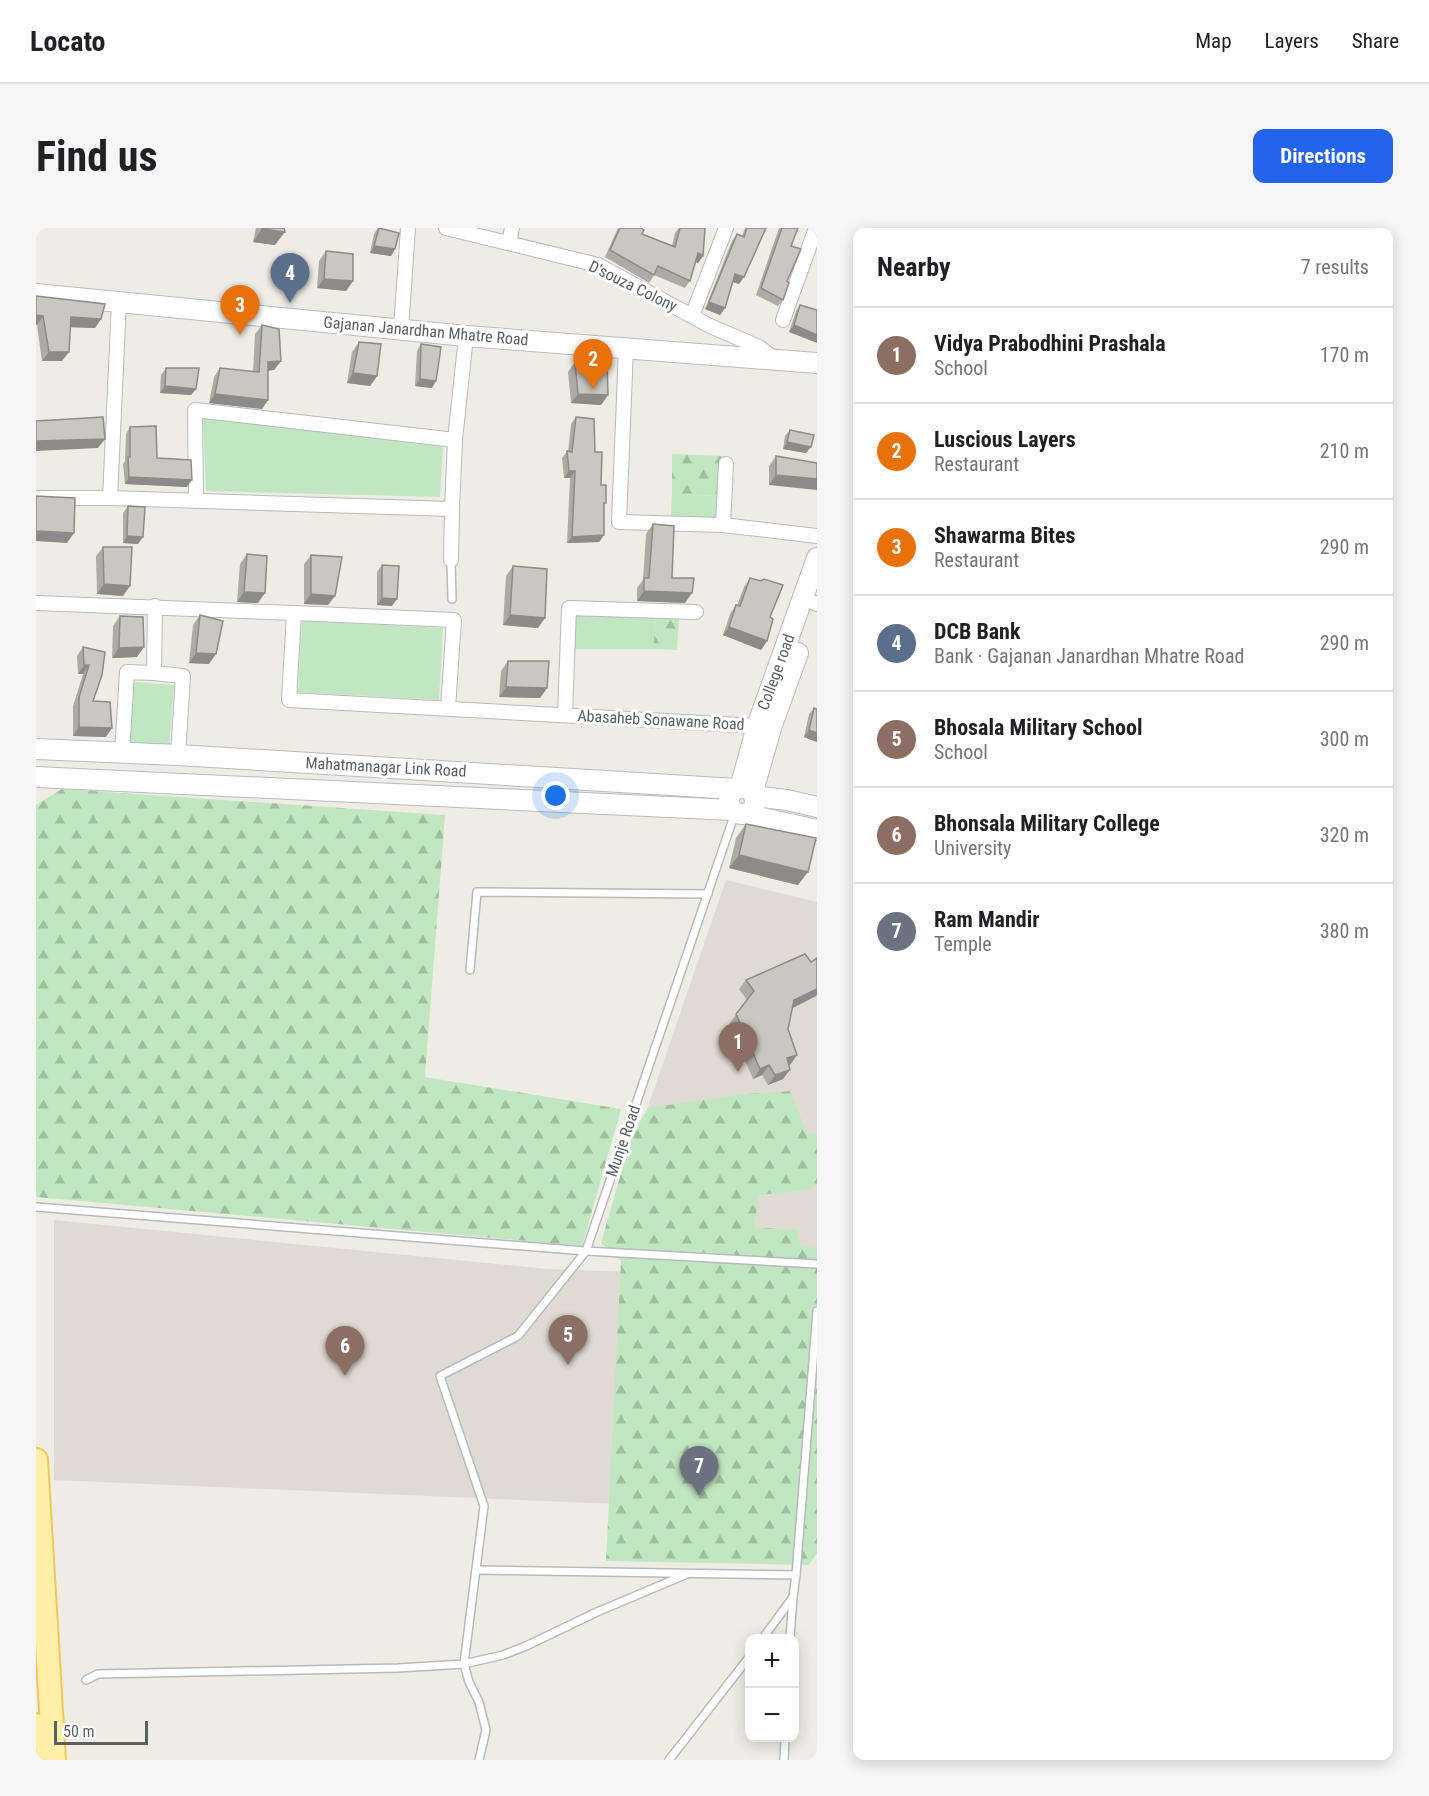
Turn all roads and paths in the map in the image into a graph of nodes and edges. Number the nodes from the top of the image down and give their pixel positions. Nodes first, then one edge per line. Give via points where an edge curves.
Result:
1 (408, 228) edge
2 (446, 228) edge
3 (512, 228) edge
4 (726, 228) edge
5 (816, 228) edge
6 (508, 243) junction
7 (36, 294) edge
8 (119, 302) junction
9 (692, 316) junction
10 (783, 320) dead end
11 (401, 329) junction
12 (466, 336) junction
13 (626, 348) junction
14 (776, 360) junction
15 (817, 363) edge
16 (455, 440) junction
17 (726, 464) dead end
18 (36, 498) edge
19 (110, 498) junction
20 (196, 501) junction
21 (452, 509) junction
22 (723, 525) junction
23 (817, 536) edge
24 (817, 558) edge
25 (451, 560) joint
26 (452, 599) dead end
27 (816, 602) edge
28 (36, 603) edge
29 (154, 606) junction
30 (696, 612) dead end
31 (294, 614) junction
32 (154, 673) junction
33 (448, 708) junction
34 (565, 714) junction
35 (757, 726) junction
36 (36, 749) edge
37 (122, 754) junction
38 (178, 755) junction
39 (36, 777) edge
40 (746, 791) junction
41 (817, 807) edge
42 (737, 812) junction
43 (817, 830) edge
44 (708, 894) junction
45 (470, 970) dead end
46 (36, 1207) edge
47 (586, 1251) junction
48 (817, 1264) edge
49 (817, 1311) edge
50 (36, 1460) edge
51 (476, 1570) junction
52 (689, 1573) junction
53 (796, 1575) junction
54 (793, 1597) junction
55 (766, 1634) edge
56 (790, 1634) edge
57 (745, 1662) edge
58 (464, 1664) junction
59 (86, 1680) dead end
60 (41, 1713) edge
61 (785, 1742) edge
62 (37, 1760) edge
63 (54, 1760) edge
64 (479, 1760) edge
65 (669, 1760) edge
66 (784, 1760) edge

1 - 11 street
2 - 6 street, D'souza Colony
3 - 6 street
4 - 9 street
5 - 10 street
6 - 9 street, D'souza Colony via 598,265
7 - 8 main road, Gajanan Janardhan Mhatre Road
8 - 11 main road, Gajanan Janardhan Mhatre Road
8 - 19 street
9 - 14 street, D'souza Colony via 759,346
11 - 12 main road, Gajanan Janardhan Mhatre Road
12 - 13 main road, Gajanan Janardhan Mhatre Road
12 - 16 street
13 - 14 main road, Gajanan Janardhan Mhatre Road
13 - 22 street via 619,522
14 - 15 main road, Gajanan Janardhan Mhatre Road
16 - 20 street via 195,410
16 - 21 street
17 - 22 street
18 - 19 street
19 - 20 street
20 - 21 street
21 - 25 street
22 - 23 street
24 - 35 main road, College road
25 - 26 lane
27 - 40 main road, College road
28 - 29 street
29 - 31 street
29 - 32 street
30 - 34 street, Abasaheb Sonawane Road via 569,608
31 - 33 street, Abasaheb Sonawane Road via 289,700
31 - 33 street via 454,620
32 - 37 street via 127,672
32 - 38 street via 183,676
33 - 34 street, Abasaheb Sonawane Road
34 - 35 street, Abasaheb Sonawane Road
35 - 40 main road, College road
36 - 37 main road, Mahatmanagar Link Road
37 - 38 main road, Mahatmanagar Link Road
38 - 40 main road, Mahatmanagar Link Road
39 - 42 main road, Mahatmanagar Link Road
40 - 41 main road, Mahatmanagar Link Road
40 - 42 main road via 754,805
42 - 43 main road, Mahatmanagar Link Road
42 - 44 lane, Munje Road
44 - 45 lane via 477,892
44 - 47 lane, Munje Road
46 - 47 lane
47 - 48 lane
47 - 51 lane, Munje Road via 518,1336 440,1376 484,1506
49 - 53 lane
50 - 60 main road
51 - 52 lane
51 - 58 lane
52 - 53 lane
52 - 58 lane via 526,1646
53 - 54 lane
54 - 55 lane
54 - 56 lane
57 - 65 lane
58 - 59 lane via 98,1674
58 - 64 lane via 486,1730
60 - 62 main road
60 - 63 main road
61 - 66 lane

